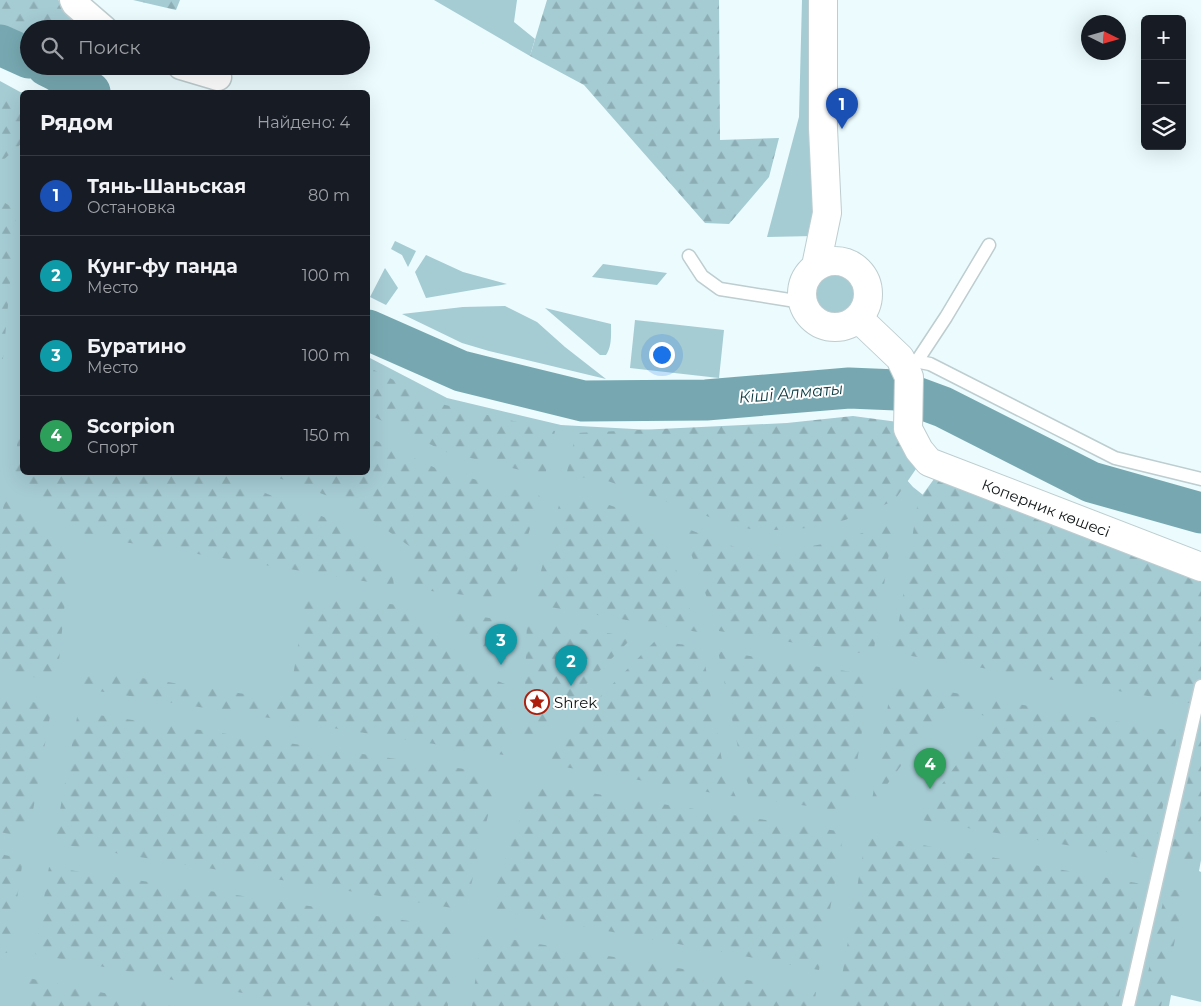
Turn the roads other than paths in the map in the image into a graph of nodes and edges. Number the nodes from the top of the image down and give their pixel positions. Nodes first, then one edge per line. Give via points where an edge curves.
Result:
1 (73, 0) edge
2 (823, 0) edge
3 (94, 20) edge
4 (214, 75) edge
5 (218, 76) dead end
6 (827, 213) junction
7 (989, 245) dead end
8 (689, 256) dead end
9 (847, 262) junction
10 (816, 266) junction
11 (802, 302) junction
12 (858, 318) junction
13 (909, 366) junction
14 (1201, 479) edge
15 (1201, 566) edge
16 (1201, 686) edge
17 (1128, 1006) edge

1 - 3 street
2 - 6 street
4 - 5 street
6 - 9 street
6 - 10 street
7 - 13 lane via 946,318
8 - 11 lane via 702,276 720,289
9 - 10 street via 831,260
9 - 12 street via 866,280 866,306
10 - 11 street via 802,288
11 - 12 street via 818,323 832,328 846,326
12 - 13 street
13 - 14 lane via 930,364 1115,458
13 - 15 street, Коперник көшесі via 908,419 919,450 929,462
16 - 17 lane

